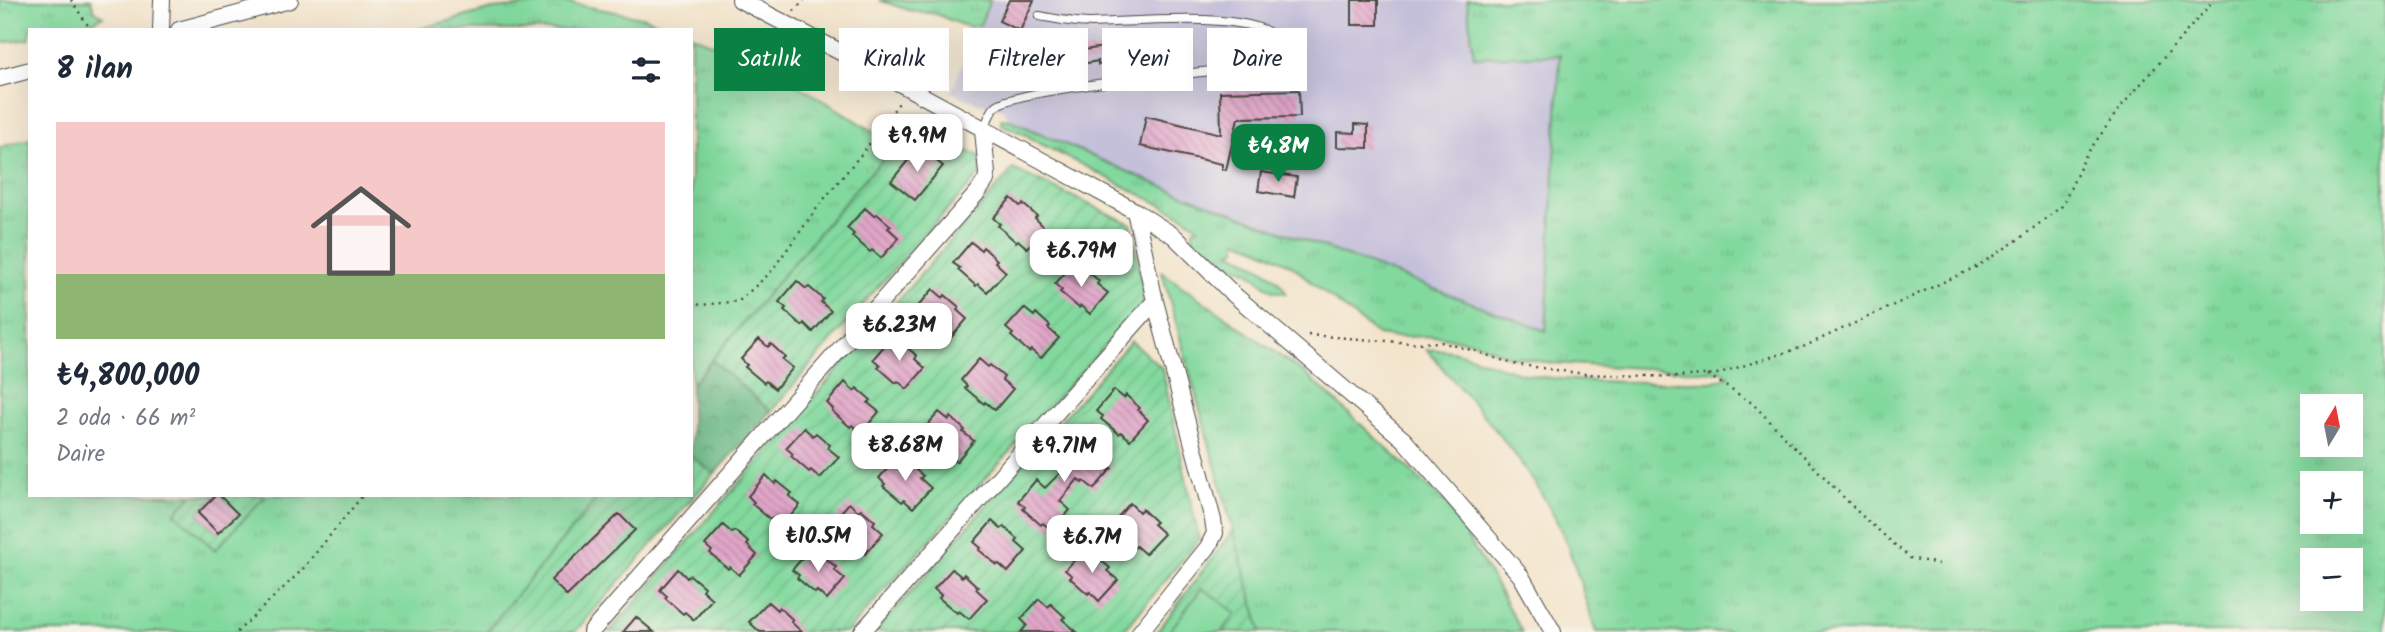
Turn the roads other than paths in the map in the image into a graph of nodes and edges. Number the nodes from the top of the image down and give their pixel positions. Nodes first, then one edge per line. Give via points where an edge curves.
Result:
1 (162, 0) edge
2 (290, 0) edge
3 (726, 0) edge
4 (740, 0) edge
5 (1039, 16) dead end
6 (775, 18) junction
7 (161, 28) edge
8 (186, 28) edge
9 (28, 71) edge
10 (0, 78) edge
11 (983, 130) junction
12 (1135, 211) junction
13 (1154, 302) junction
14 (591, 632) edge
15 (862, 632) edge
16 (1140, 632) edge
17 (1553, 632) edge

1 - 7 street
2 - 8 street
3 - 6 street
4 - 6 street
5 - 11 lane via 1088,23 1220,21 1255,26 1274,35 1282,48 1279,60 1265,67 1011,99 995,106
6 - 11 street
9 - 10 street
11 - 12 street
11 - 14 street via 987,174 978,192
12 - 13 street
12 - 17 street via 1174,236 1232,293 1404,440 1521,576
13 - 15 street
13 - 16 street via 1214,533 1208,547

